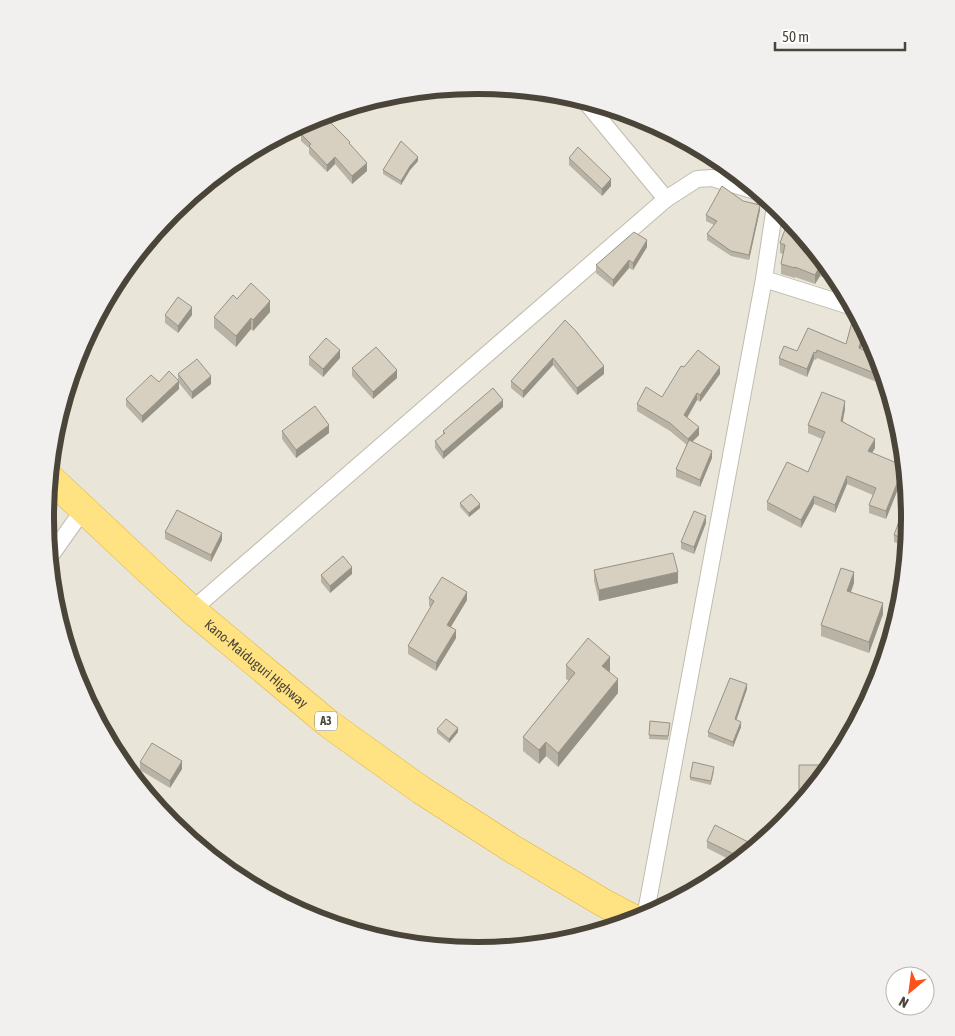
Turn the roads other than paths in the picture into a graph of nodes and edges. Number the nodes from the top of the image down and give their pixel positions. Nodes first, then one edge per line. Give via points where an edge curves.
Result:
1 (593, 111) edge
2 (741, 187) edge
3 (666, 199) junction
4 (774, 215) edge
5 (764, 279) junction
6 (843, 304) edge
7 (55, 484) edge
8 (83, 510) junction
9 (55, 549) edge
10 (192, 610) junction
11 (646, 906) edge
12 (626, 914) edge

1 - 3 street
2 - 3 street via 712,178 697,179
3 - 10 street
4 - 5 street
5 - 6 street
5 - 11 street
7 - 8 highway, Kano-Maiduguri Highway / A3
8 - 9 street
8 - 10 highway, Kano-Maiduguri Highway / A3
10 - 12 highway, Kano-Maiduguri Highway / A3 via 329,724 421,790 511,848

